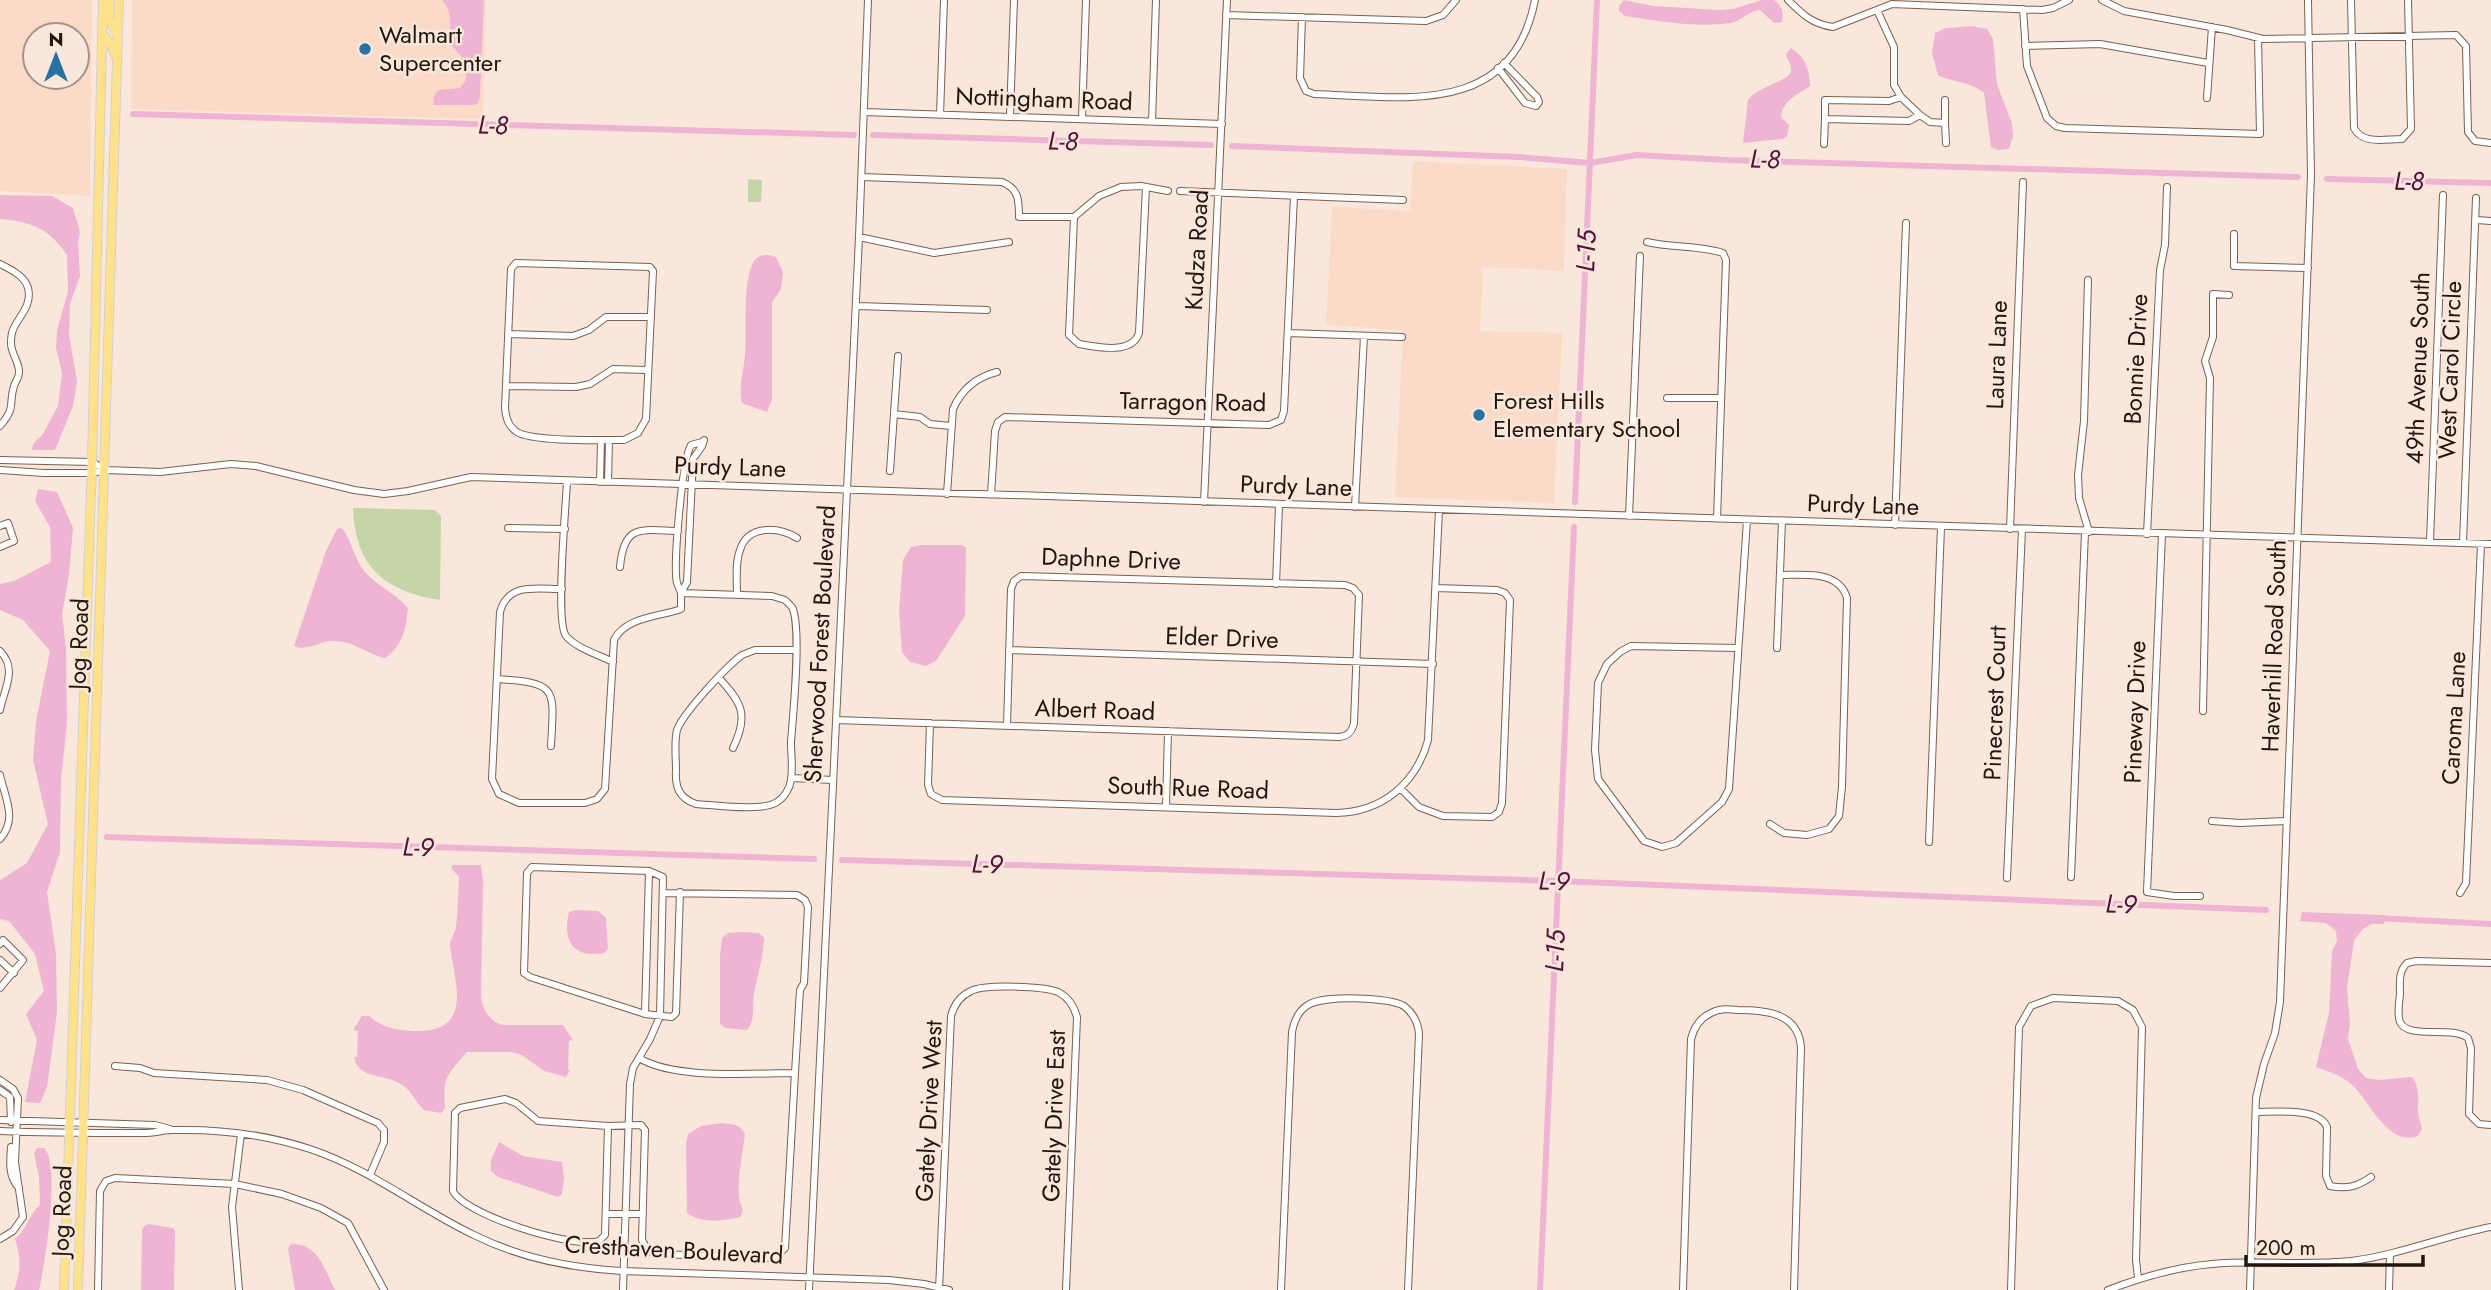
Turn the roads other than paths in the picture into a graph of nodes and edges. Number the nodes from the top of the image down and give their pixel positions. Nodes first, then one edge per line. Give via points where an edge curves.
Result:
1 (103, 0) edge
2 (110, 0) edge
3 (119, 0) edge
4 (868, 0) edge
5 (944, 0) edge
6 (1014, 0) edge
7 (1086, 0) edge
8 (1156, 0) edge
9 (1227, 0) edge
10 (1456, 0) edge
11 (1535, 0) edge
12 (1788, 0) edge
13 (2069, 0) edge
14 (2102, 0) edge
15 (2308, 0) edge
16 (2351, 0) edge
17 (2408, 0) edge
18 (1877, 9) junction
19 (2023, 9) junction
20 (1226, 15) junction
21 (1302, 17) junction
22 (2212, 27) junction
23 (103, 34) junction
24 (2409, 35) junction
25 (118, 36) junction
26 (2258, 38) junction
27 (2309, 38) junction
28 (2352, 38) junction
29 (2025, 46) junction
30 (118, 63) junction
31 (2208, 63) junction
32 (1501, 66) junction
33 (1900, 97) junction
34 (2207, 98) dead end
35 (1945, 100) dead end
36 (864, 112) junction
37 (940, 114) junction
38 (1920, 115) junction
39 (1010, 117) junction
40 (1082, 119) junction
41 (1825, 119) junction
42 (1152, 122) junction
43 (1945, 123) junction
44 (1222, 124) junction
45 (1946, 143) dead end
46 (1824, 144) dead end
47 (2491, 144) edge
48 (862, 177) junction
49 (2022, 182) dead end
50 (1146, 187) junction
51 (2167, 187) dead end
52 (1168, 191) dead end
53 (1180, 191) dead end
54 (1219, 193) junction
55 (2443, 195) dead end
56 (1294, 196) junction
57 (2476, 198) dead end
58 (1403, 200) dead end
59 (1074, 217) junction
60 (2476, 220) junction
61 (2491, 221) edge
62 (1906, 223) dead end
63 (2234, 234) dead end
64 (859, 237) junction
65 (1009, 242) dead end
66 (1647, 242) dead end
67 (1640, 256) dead end
68 (0, 264) edge
69 (2308, 268) junction
70 (2088, 280) dead end
71 (2229, 295) dead end
72 (856, 306) junction
73 (987, 310) dead end
74 (650, 317) junction
75 (1288, 333) junction
76 (508, 334) junction
77 (1364, 336) junction
78 (1402, 337) dead end
79 (898, 356) dead end
80 (649, 370) junction
81 (997, 372) dead end
82 (506, 386) junction
83 (1667, 398) dead end
84 (1721, 398) junction
85 (894, 414) junction
86 (1208, 423) junction
87 (0, 426) edge
88 (951, 426) junction
89 (601, 440) junction
90 (609, 440) junction
91 (0, 460) edge
92 (43, 461) junction
93 (16, 462) junction
94 (92, 462) junction
95 (0, 470) edge
96 (106, 470) junction
97 (890, 471) dead end
98 (16, 472) junction
99 (44, 473) junction
100 (92, 473) junction
101 (567, 481) junction
102 (600, 482) junction
103 (608, 482) junction
104 (683, 484) junction
105 (692, 484) junction
106 (847, 490) junction
107 (947, 494) junction
108 (992, 495) junction
109 (1204, 502) junction
110 (1279, 505) junction
111 (1355, 507) junction
112 (1439, 510) junction
113 (1629, 516) junction
114 (1717, 519) junction
115 (1747, 520) junction
116 (1782, 522) junction
117 (1895, 525) junction
118 (0, 526) edge
119 (1941, 527) junction
120 (508, 528) dead end
121 (565, 529) junction
122 (2010, 529) junction
123 (2022, 529) junction
124 (678, 531) junction
125 (2087, 532) junction
126 (2147, 534) junction
127 (2161, 534) junction
128 (2205, 536) junction
129 (797, 538) dead end
130 (2297, 538) junction
131 (2430, 542) junction
132 (2463, 543) junction
133 (2482, 544) junction
134 (2491, 544) edge
135 (0, 547) edge
136 (620, 567) dead end
137 (1781, 575) junction
138 (1276, 584) junction
139 (562, 589) junction
140 (1436, 589) junction
141 (681, 593) junction
142 (737, 595) junction
143 (1737, 648) junction
144 (1777, 648) dead end
145 (796, 650) junction
146 (1009, 650) junction
147 (0, 651) edge
148 (613, 662) junction
149 (1357, 662) junction
150 (1433, 664) junction
151 (719, 678) junction
152 (497, 679) junction
153 (0, 710) edge
154 (2203, 711) dead end
155 (836, 720) junction
156 (930, 723) junction
157 (1007, 726) junction
158 (1168, 731) junction
159 (551, 746) dead end
160 (733, 748) dead end
161 (0, 775) edge
162 (791, 778) junction
163 (833, 780) junction
164 (1401, 789) junction
165 (1166, 807) junction
166 (2212, 821) dead end
167 (2286, 821) junction
168 (1770, 824) dead end
169 (0, 839) edge
170 (1929, 842) dead end
171 (649, 870) junction
172 (2071, 877) dead end
173 (2007, 878) dead end
174 (680, 892) junction
175 (663, 893) junction
176 (2460, 893) dead end
177 (2200, 896) dead end
178 (76, 926) junction
179 (88, 927) junction
180 (0, 944) edge
181 (0, 960) edge
182 (2491, 964) edge
183 (14, 973) junction
184 (0, 988) edge
185 (1018, 988) joint
186 (645, 1014) junction
187 (660, 1016) junction
188 (639, 1058) junction
189 (115, 1066) dead end
190 (795, 1073) junction
191 (0, 1080) edge
192 (0, 1090) edge
193 (2256, 1112) junction
194 (0, 1120) edge
195 (10, 1120) junction
196 (19, 1121) junction
197 (83, 1123) junction
198 (627, 1125) junction
199 (2491, 1125) edge
200 (608, 1126) junction
201 (69, 1128) junction
202 (172, 1130) junction
203 (0, 1132) edge
204 (15, 1133) junction
205 (83, 1133) junction
206 (241, 1134) junction
207 (370, 1175) junction
208 (2371, 1177) dead end
209 (235, 1184) junction
210 (606, 1214) junction
211 (624, 1214) junction
212 (643, 1214) junction
213 (2491, 1227) edge
214 (0, 1239) edge
215 (2390, 1254) junction
216 (2251, 1263) junction
217 (622, 1271) junction
218 (809, 1277) junction
219 (2138, 1279) junction
220 (939, 1289) edge
221 (64, 1290) edge
222 (78, 1290) edge
223 (98, 1290) edge
224 (239, 1290) edge
225 (384, 1290) edge
226 (623, 1290) edge
227 (809, 1290) edge
228 (949, 1290) edge
229 (1066, 1290) edge
230 (1281, 1290) edge
231 (1408, 1290) edge
232 (1683, 1290) edge
233 (1794, 1290) edge
234 (2011, 1290) edge
235 (2108, 1290) edge
236 (2250, 1290) edge
237 (2389, 1290) edge

1 - 23 main road, Jog Road
2 - 25 main road via 109,19
3 - 25 main road, Jog Road
4 - 36 street, Sherwood Forest Boulevard
5 - 37 street
6 - 39 street
7 - 40 street
8 - 42 street
9 - 20 street, Kudza Road
10 - 21 street via 1443,15 1426,21
11 - 32 street via 1522,37
12 - 18 street via 1804,16 1833,27
13 - 19 street via 2053,8
14 - 22 street via 2124,12
15 - 27 street, Haverhill Road South
16 - 28 street
17 - 24 street
18 - 19 street via 1892,4
18 - 33 street via 1894,47 1894,85
19 - 29 street
20 - 21 street
20 - 44 street, Kudza Road
21 - 32 street via 1300,79 1303,88 1314,94 1449,94
22 - 26 street
22 - 31 street
23 - 30 main road
23 - 94 main road, Jog Road
24 - 28 street
24 - 28 street via 2410,129 2402,139 2366,140 2356,132
24 - 47 street via 2449,34 2462,40 2466,46 2468,132 2475,141
25 - 30 main road, Jog Road
26 - 27 street
26 - 29 street via 2260,134 2056,126 2045,114 2026,66
27 - 28 street
27 - 69 street, Haverhill Road South
29 - 31 street via 2100,44
30 - 96 main road, Jog Road
31 - 34 street
32 - 32 street via 1525,103 1536,106 1537,97
33 - 38 street
33 - 41 street via 1889,101 1825,100
35 - 43 street
36 - 37 street, Nottingham Road
36 - 48 street, Sherwood Forest Boulevard
37 - 39 street, Nottingham Road
38 - 41 street via 1909,121
38 - 43 street via 1930,122
39 - 40 street, Nottingham Road
40 - 42 street, Nottingham Road
41 - 46 street
42 - 44 street, Nottingham Road
43 - 45 street
44 - 54 street, Kudza Road
48 - 59 street via 1002,182 1017,194 1018,217
48 - 64 street, Sherwood Forest Boulevard
49 - 122 street, Laura Lane
50 - 52 street
50 - 59 street via 1108,192
50 - 59 street via 1139,333 1136,341 1124,347 1083,345 1068,331
51 - 126 street, Bonnie Drive
53 - 54 street
54 - 56 street
54 - 86 street, Kudza Road
55 - 131 street, 49th Avenue South
56 - 58 street
56 - 75 street, Tarragon Road
57 - 60 street, West Carol Circle
60 - 61 street
60 - 132 street, West Carol Circle
62 - 117 street
63 - 69 street via 2234,266
64 - 65 street via 934,253
64 - 72 street, Sherwood Forest Boulevard
66 - 84 street via 1723,253
67 - 113 street
68 - 87 street via 22,277 29,297 12,332 11,352 19,376 12,407
69 - 130 street, Haverhill Road South
70 - 125 street via 2078,475
71 - 128 street via 2213,294 2213,337 2205,361 2210,378
72 - 73 street
72 - 106 street, Sherwood Forest Boulevard
74 - 76 street via 607,317 573,336
74 - 76 street via 650,267 516,263 511,269
74 - 80 street
75 - 77 street
75 - 86 street, Tarragon Road via 1281,419 1269,425
76 - 82 street
77 - 78 street
77 - 111 street
79 - 85 street
80 - 82 street via 613,369 576,387
80 - 90 street via 643,426 627,439
81 - 88 street via 964,390 953,409
82 - 89 street via 506,417 520,434
83 - 84 street
84 - 114 street
85 - 88 street
85 - 97 street
86 - 108 street, Tarragon Road via 1005,417 995,430
86 - 109 street, Kudza Road
88 - 107 street
89 - 90 street
89 - 102 street
90 - 103 street
91 - 93 street
92 - 93 street
92 - 94 street
92 - 99 street
93 - 98 street
94 - 96 street, Purdy Lane
94 - 100 main road, Jog Road
95 - 98 street, Purdy Lane
96 - 100 street, Purdy Lane
96 - 101 street, Purdy Lane via 160,472 246,465 384,494 466,477
96 - 179 main road, Jog Road
98 - 99 street, Purdy Lane
99 - 100 street, Purdy Lane
100 - 178 main road, Jog Road
101 - 102 street, Purdy Lane
101 - 121 street
102 - 103 street, Purdy Lane
103 - 104 street, Purdy Lane
104 - 105 street, Purdy Lane
104 - 105 street via 687,452 703,441 693,458
104 - 124 street
105 - 106 street, Purdy Lane
105 - 141 street via 687,582
106 - 107 street, Purdy Lane
106 - 155 street, Sherwood Forest Boulevard
107 - 108 street, Purdy Lane
108 - 109 street, Purdy Lane
109 - 110 street, Purdy Lane
110 - 111 street, Purdy Lane
110 - 138 street
111 - 112 street, Purdy Lane
112 - 113 street, Purdy Lane
112 - 140 street
113 - 114 street, Purdy Lane
114 - 115 street, Purdy Lane
115 - 116 street, Purdy Lane
115 - 143 street
116 - 117 street, Purdy Lane
116 - 137 street
117 - 119 street, Purdy Lane
118 - 135 street via 8,523 14,541
119 - 122 street, Purdy Lane
119 - 170 street
120 - 121 street
121 - 139 street
122 - 123 street, Purdy Lane
123 - 125 street, Purdy Lane
123 - 173 street, Pinecrest Court
124 - 136 street via 633,534 622,547
124 - 141 street
125 - 126 street, Purdy Lane
125 - 172 street
126 - 127 street, Purdy Lane
127 - 128 street, Purdy Lane
127 - 177 street, Pineway Drive via 2147,892
128 - 130 street, Purdy Lane
128 - 154 street
129 - 142 street via 772,529 748,537 739,551
130 - 131 street, Purdy Lane
130 - 167 street, Haverhill Road South
131 - 132 street, Purdy Lane
132 - 133 street, Purdy Lane
133 - 134 street, Purdy Lane
133 - 176 street, Caroma Lane via 2466,883
137 - 144 street
137 - 168 street via 1831,579 1847,598 1842,788 1839,816 1829,829 1807,835 1784,833
138 - 146 street, Daphne Drive via 1021,576 1011,589
138 - 149 street, Daphne Drive via 1353,588 1360,600
139 - 148 street via 564,634
139 - 152 street via 525,588 505,600 500,612
140 - 150 street
140 - 164 street via 1497,590 1505,593 1511,605 1502,803 1499,812 1488,818 1435,814 1419,807
141 - 142 street
141 - 148 street via 681,609 622,629 613,645
142 - 145 street via 772,596 789,603 796,620
143 - 143 street via 1732,775 1727,794 1680,841 1667,846 1648,843 1598,779 1595,737 1598,683 1603,671 1613,657 1631,646
145 - 151 street via 746,652
145 - 162 street
146 - 149 street, Elder Drive
146 - 157 street, Daphne Drive
147 - 153 street via 10,671
148 - 152 street via 607,785 597,799 585,803 519,803 496,791 492,779
149 - 150 street, Elder Drive
149 - 158 street, Albert Road via 1354,723 1351,732 1339,737
150 - 164 street via 1428,740 1420,764
151 - 160 street via 740,705 740,734
151 - 162 street via 678,728 676,779 681,795 696,804 764,807 780,799
152 - 159 street via 531,681 546,690 553,706
155 - 156 street, Albert Road
155 - 163 street, Sherwood Forest Boulevard
156 - 157 street, Albert Road
156 - 165 street, South Rue Road via 928,785 930,794 938,799
157 - 158 street, Albert Road
158 - 165 street
161 - 169 street via 10,817
162 - 163 street
163 - 218 street, Sherwood Forest Boulevard
164 - 165 street, South Rue Road via 1373,806 1345,813
166 - 167 street
167 - 193 street, Haverhill Road South via 2280,1002 2259,1081
171 - 175 street via 663,877
171 - 186 street
171 - 186 street via 532,867 526,886 524,973
174 - 175 street
174 - 187 street via 676,1013
174 - 190 street via 797,895 805,900 804,983
175 - 187 street
178 - 179 main road
178 - 201 main road, Jog Road
179 - 197 main road, Jog Road
180 - 183 street via 3,940 21,957 22,964
181 - 183 street
182 - 199 street via 2416,961 2407,963 2400,974 2400,1023 2411,1031 2456,1033 2468,1038 2469,1114 2479,1124
183 - 184 street
185 - 220 street, Gately Drive West via 974,989 959,1000 953,1012
185 - 229 street, Gately Drive East via 1060,993 1077,1017
186 - 187 street
187 - 188 street
188 - 190 street via 651,1065 702,1072
188 - 198 street via 630,1084
189 - 207 street via 267,1080 303,1090 378,1123 384,1130 384,1142
190 - 212 street via 785,1248 780,1254 774,1258 658,1254 648,1251 642,1240
191 - 196 street via 18,1098
192 - 195 street via 10,1097
193 - 208 street via 2306,1113 2325,1122 2330,1186 2358,1186
193 - 216 street, Haverhill Road South
194 - 195 street
195 - 196 street
195 - 204 street
196 - 201 street
196 - 204 street
197 - 201 street, Cresthaven Boulevard
197 - 202 street, Cresthaven Boulevard via 155,1125
197 - 205 main road, Jog Road
198 - 200 street
198 - 211 street
198 - 212 street via 641,1125 645,1130
200 - 210 street
200 - 210 street via 538,1121 505,1099 455,1113 456,1198 540,1235 581,1243 599,1241
201 - 204 street
201 - 205 street, Cresthaven Boulevard
201 - 221 main road, Jog Road
202 - 205 street, Cresthaven Boulevard
202 - 206 street, Cresthaven Boulevard
203 - 204 street
204 - 214 street via 23,1217
205 - 222 main road, Jog Road
206 - 207 street, Cresthaven Boulevard via 310,1149
206 - 209 street
207 - 217 street, Cresthaven Boulevard via 496,1245 555,1263
209 - 223 street via 106,1181 100,1191
209 - 224 street via 232,1224
209 - 225 street via 282,1194 348,1223
210 - 211 street
211 - 212 street
211 - 217 street
213 - 215 street
215 - 216 street via 2329,1263
215 - 237 street
216 - 219 street via 2192,1266
216 - 236 street, Haverhill Road South
217 - 218 street, Cresthaven Boulevard
217 - 226 street
218 - 220 street, Cresthaven Boulevard via 889,1280
218 - 227 street, Sherwood Forest Boulevard
219 - 234 street via 2142,1027 2137,1015 2122,1003 2049,999 2027,1011 2020,1027
219 - 235 street
220 - 228 street, Cresthaven Boulevard
230 - 231 street via 1294,1024 1300,1012 1326,999 1398,1003 1412,1014 1419,1029
232 - 233 street via 1691,1039 1698,1023 1725,1009 1770,1012 1786,1018 1801,1044

